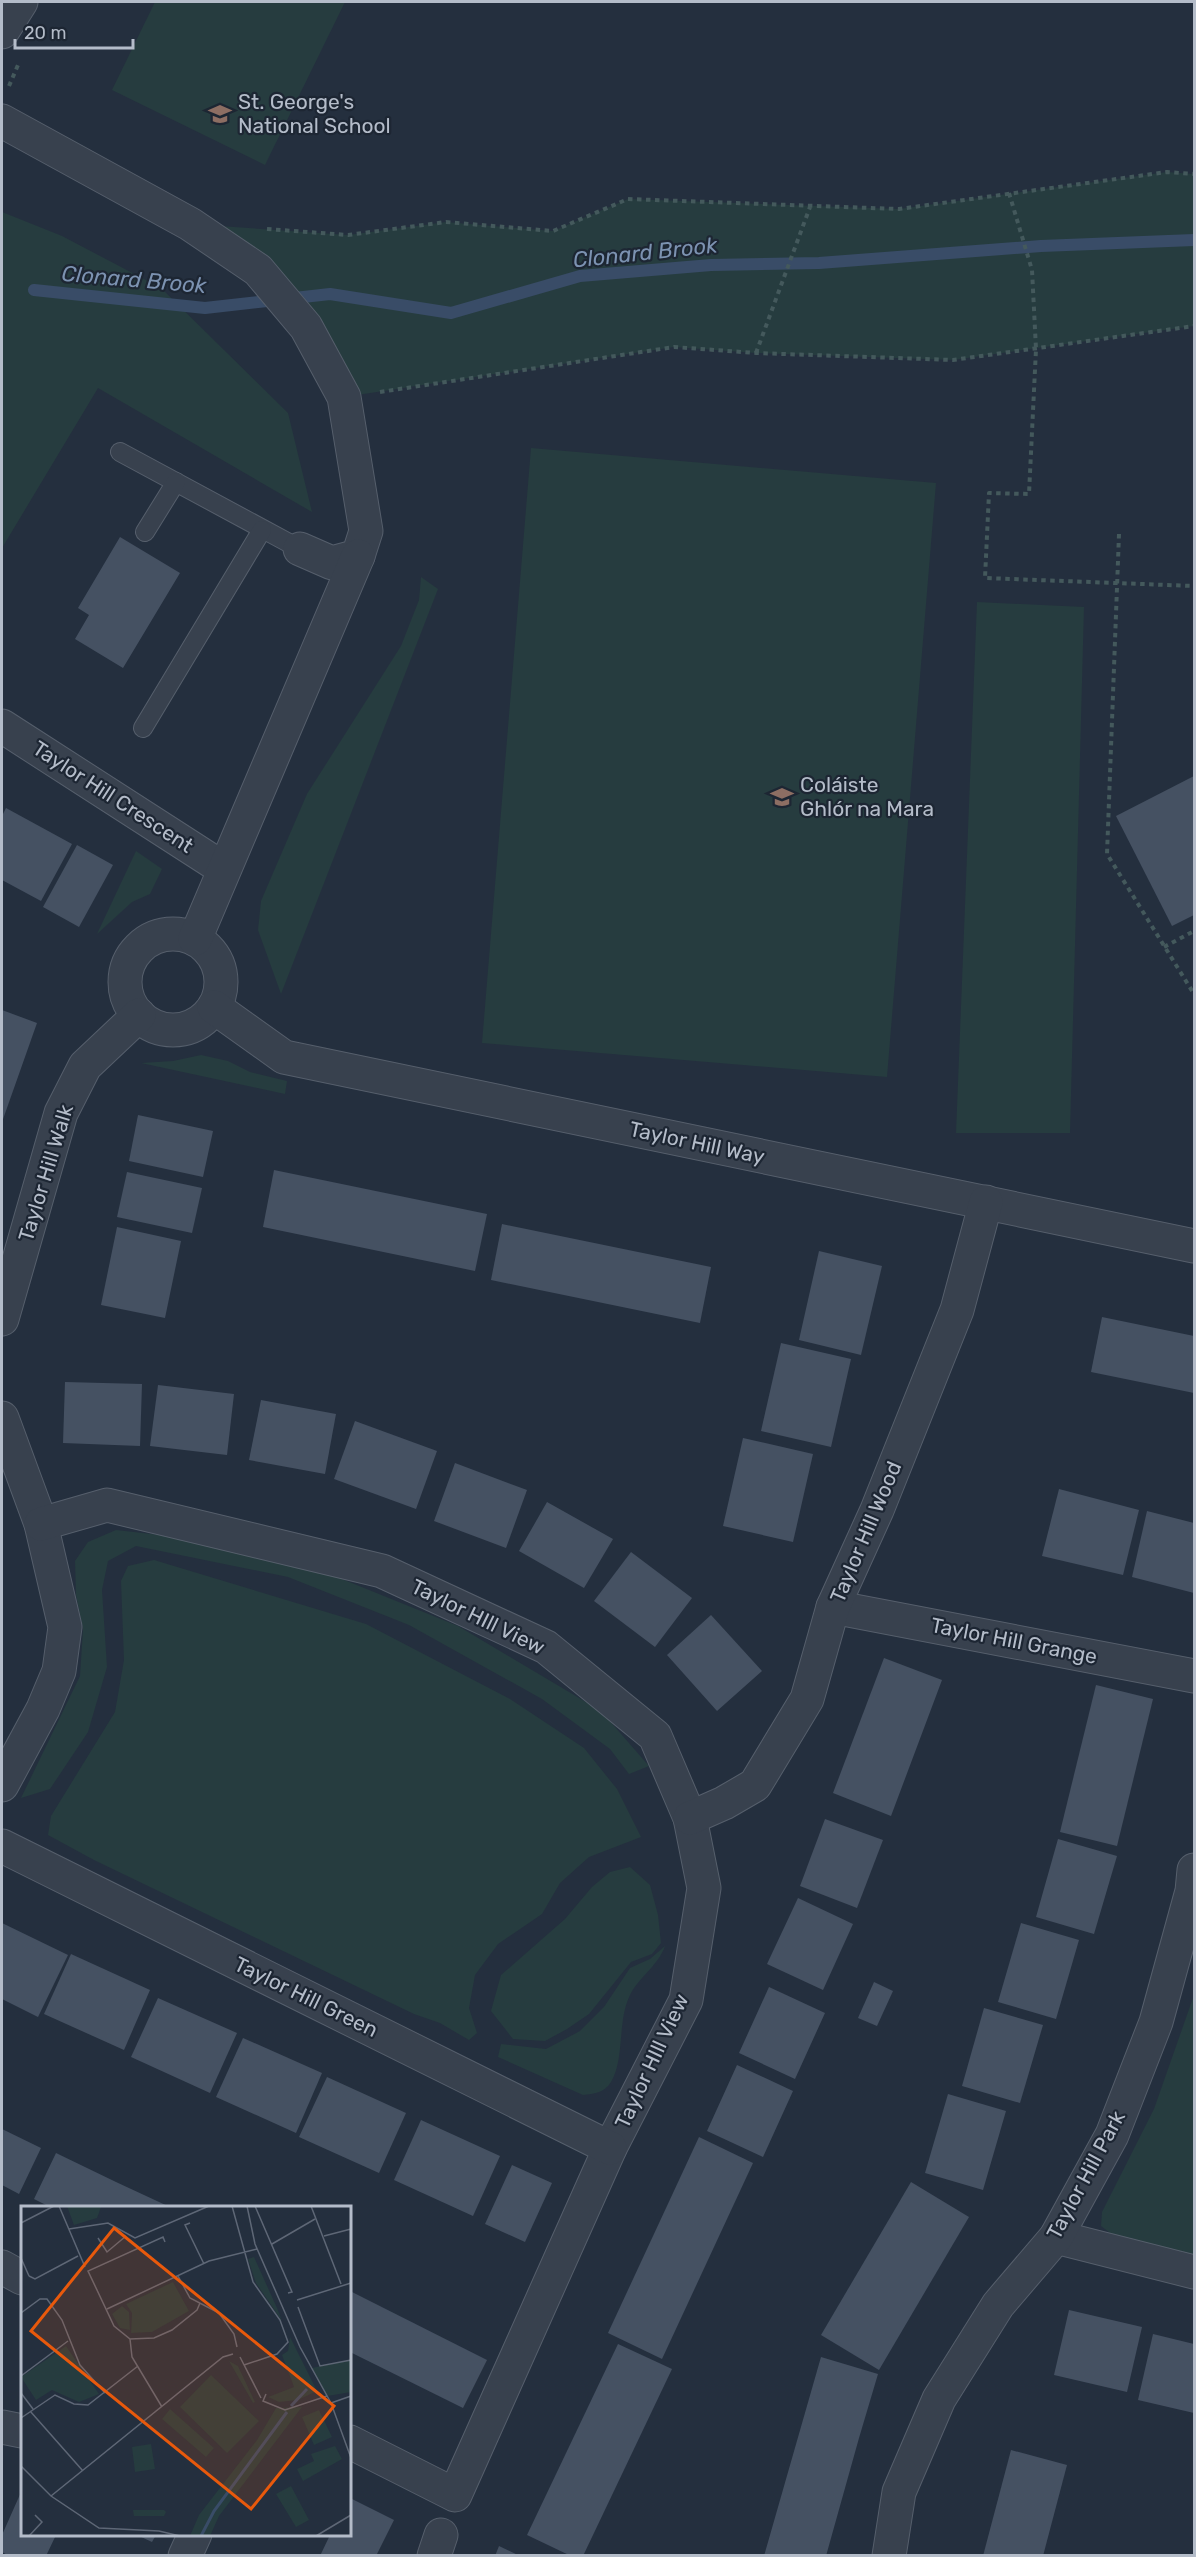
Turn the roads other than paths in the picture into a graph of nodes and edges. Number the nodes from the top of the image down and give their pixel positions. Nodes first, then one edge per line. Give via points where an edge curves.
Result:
1 (21, 2) edge
2 (2, 32) edge
3 (2, 121) edge
4 (120, 452) dead end
5 (176, 482) junction
6 (262, 530) junction
7 (145, 532) dead end
8 (300, 549) joint
9 (357, 556) junction
10 (2, 726) edge
11 (143, 728) dead end
12 (224, 869) junction
13 (195, 939) junction
14 (214, 1007) junction
15 (139, 1015) junction
16 (986, 1202) junction
17 (1194, 1246) edge
18 (2, 1319) edge
19 (2, 1418) edge
20 (41, 1524) junction
21 (833, 1607) junction
22 (1194, 1676) edge
23 (2, 1785) edge
24 (690, 1818) junction
25 (2, 1846) edge
26 (1194, 1870) edge
27 (610, 2148) junction
28 (1056, 2237) junction
29 (2, 2267) edge
30 (1194, 2272) edge
31 (21, 2277) edge
32 (2, 2427) edge
33 (21, 2430) edge
34 (351, 2443) edge
35 (195, 2536) edge
36 (185, 2556) edge
37 (889, 2556) edge

1 - 2 street
3 - 9 street via 190,224 258,270 306,327 344,397 366,531
4 - 5 lane
5 - 6 lane
5 - 7 lane
6 - 8 lane
6 - 11 lane
8 - 9 street via 332,563
9 - 12 street
10 - 12 street, Taylor Hill Crescent
12 - 13 street
13 - 14 street via 207,948 221,976
13 - 15 street via 165,934 151,939 134,954 125,989
14 - 15 street via 198,1022 178,1029 164,1029
14 - 16 street, Taylor Hill Way via 284,1057
15 - 18 street, Taylor Hill Walk via 85,1066 61,1113
16 - 17 street, Taylor Hill Way
16 - 21 street, Taylor Hill Wood via 957,1310 877,1510
19 - 20 street
20 - 23 street via 65,1628 59,1671
20 - 24 street, Taylor HIll View via 107,1505 382,1571 546,1647 655,1736
21 - 22 street, Taylor Hill Grange
21 - 24 street, Taylor Hill Wood via 807,1699 755,1785
24 - 27 street, Taylor HIll View via 704,1888 686,2000
25 - 27 street, Taylor Hill Green
26 - 28 street, Taylor Hill Park via 1192,1891 1156,2022 1112,2135
27 - 34 street, Taylor HIll View via 455,2495
28 - 30 street
28 - 37 street, Taylor Hill Park via 998,2306 939,2399 898,2492
29 - 31 street
32 - 33 street
35 - 36 street

